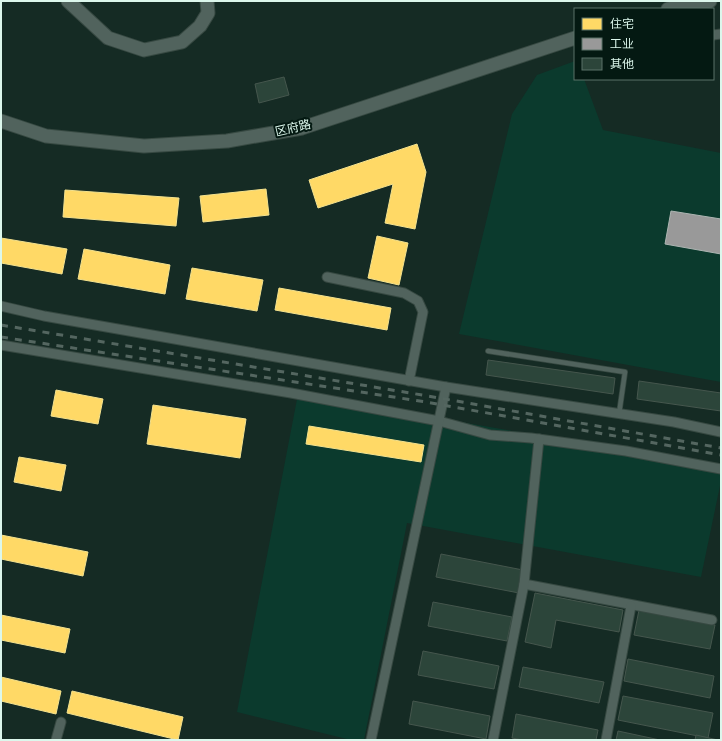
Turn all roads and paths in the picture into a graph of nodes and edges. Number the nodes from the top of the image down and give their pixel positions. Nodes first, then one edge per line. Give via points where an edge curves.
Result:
1 (68, 1) edge
2 (207, 1) edge
3 (710, 1) edge
4 (673, 8) edge
5 (574, 38) edge
6 (1, 121) edge
7 (327, 277) dead end
8 (1, 306) edge
9 (1, 345) edge
10 (488, 351) dead end
11 (409, 380) junction
12 (446, 387) junction
13 (619, 414) junction
14 (439, 421) junction
15 (721, 432) edge
16 (539, 440) junction
17 (721, 469) edge
18 (524, 584) junction
19 (631, 606) junction
20 (712, 620) dead end
21 (61, 722) dead end
22 (56, 740) edge
23 (371, 740) edge
24 (493, 740) edge
25 (606, 740) edge

1 - 2 main road via 108,38 144,50 182,42 200,26 208,13
3 - 4 main road
5 - 6 main road, 区府路 via 302,128 227,141 144,146 46,136
7 - 11 street via 404,294 418,301 424,312
8 - 11 street via 44,316
9 - 14 street via 291,393
10 - 13 lane via 626,372
11 - 12 street
12 - 13 street
12 - 14 street
13 - 15 street
14 - 16 street via 490,435
14 - 23 street
16 - 17 street via 626,451
16 - 18 street
18 - 19 street
18 - 24 street
19 - 20 street
19 - 25 street
21 - 22 street

